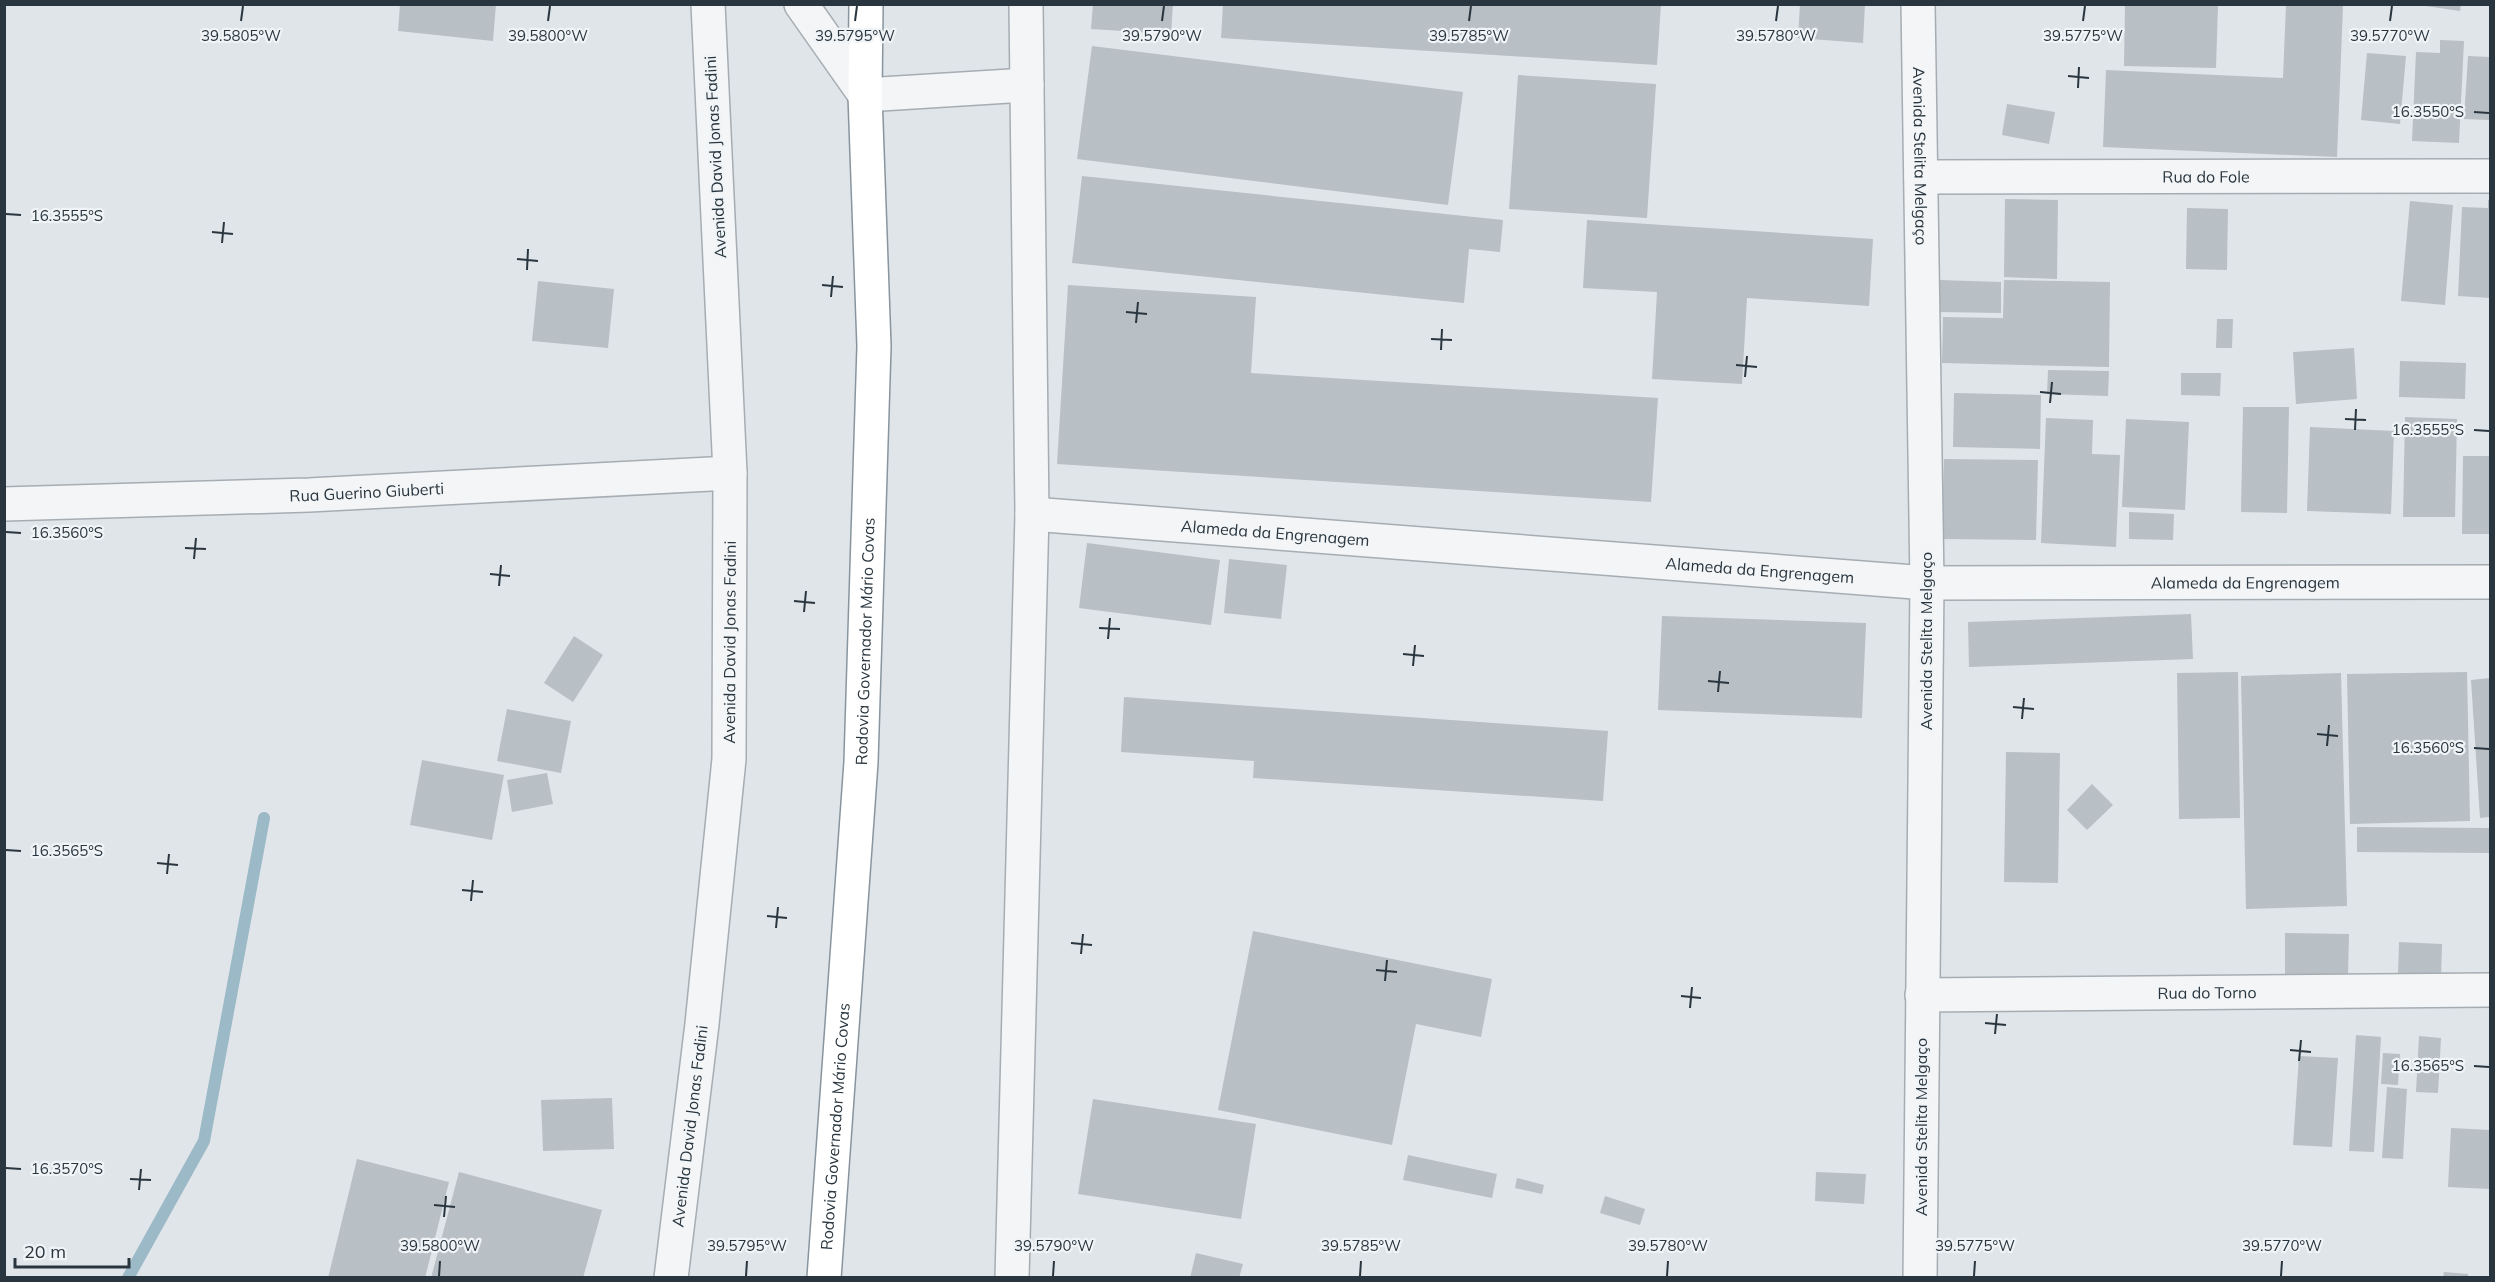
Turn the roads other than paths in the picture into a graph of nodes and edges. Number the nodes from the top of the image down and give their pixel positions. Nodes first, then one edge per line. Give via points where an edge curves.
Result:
1 (708, 4) edge
2 (801, 4) edge
3 (866, 4) edge
4 (1026, 4) edge
5 (1918, 4) edge
6 (1027, 85) junction
7 (865, 94) junction
8 (2490, 176) edge
9 (1921, 177) junction
10 (730, 473) junction
11 (4, 504) edge
12 (1032, 514) junction
13 (2490, 582) edge
14 (1927, 583) junction
15 (2490, 990) edge
16 (1922, 995) junction
17 (672, 1278) edge
18 (824, 1278) edge
19 (1012, 1278) edge
20 (1920, 1278) edge

1 - 10 street, Avenida David Jonas Fadini
2 - 7 street
3 - 7 highway, Rodovia Governador Mário Covas
4 - 6 street
5 - 9 street, Avenida Stelita Melgaço
6 - 7 street
6 - 12 street
7 - 18 highway, Rodovia Governador Mário Covas via 874,346 861,751
8 - 9 street, Rua do Fole
9 - 14 street, Avenida Stelita Melgaço
10 - 11 street, Rua Guerino Giuberti via 309,495
10 - 17 street, Avenida David Jonas Fadini via 729,759
12 - 14 street, Alameda da Engrenagem
12 - 19 street
13 - 14 street, Alameda da Engrenagem
14 - 16 street, Avenida Stelita Melgaço
15 - 16 street, Rua do Torno
16 - 20 street, Avenida Stelita Melgaço

